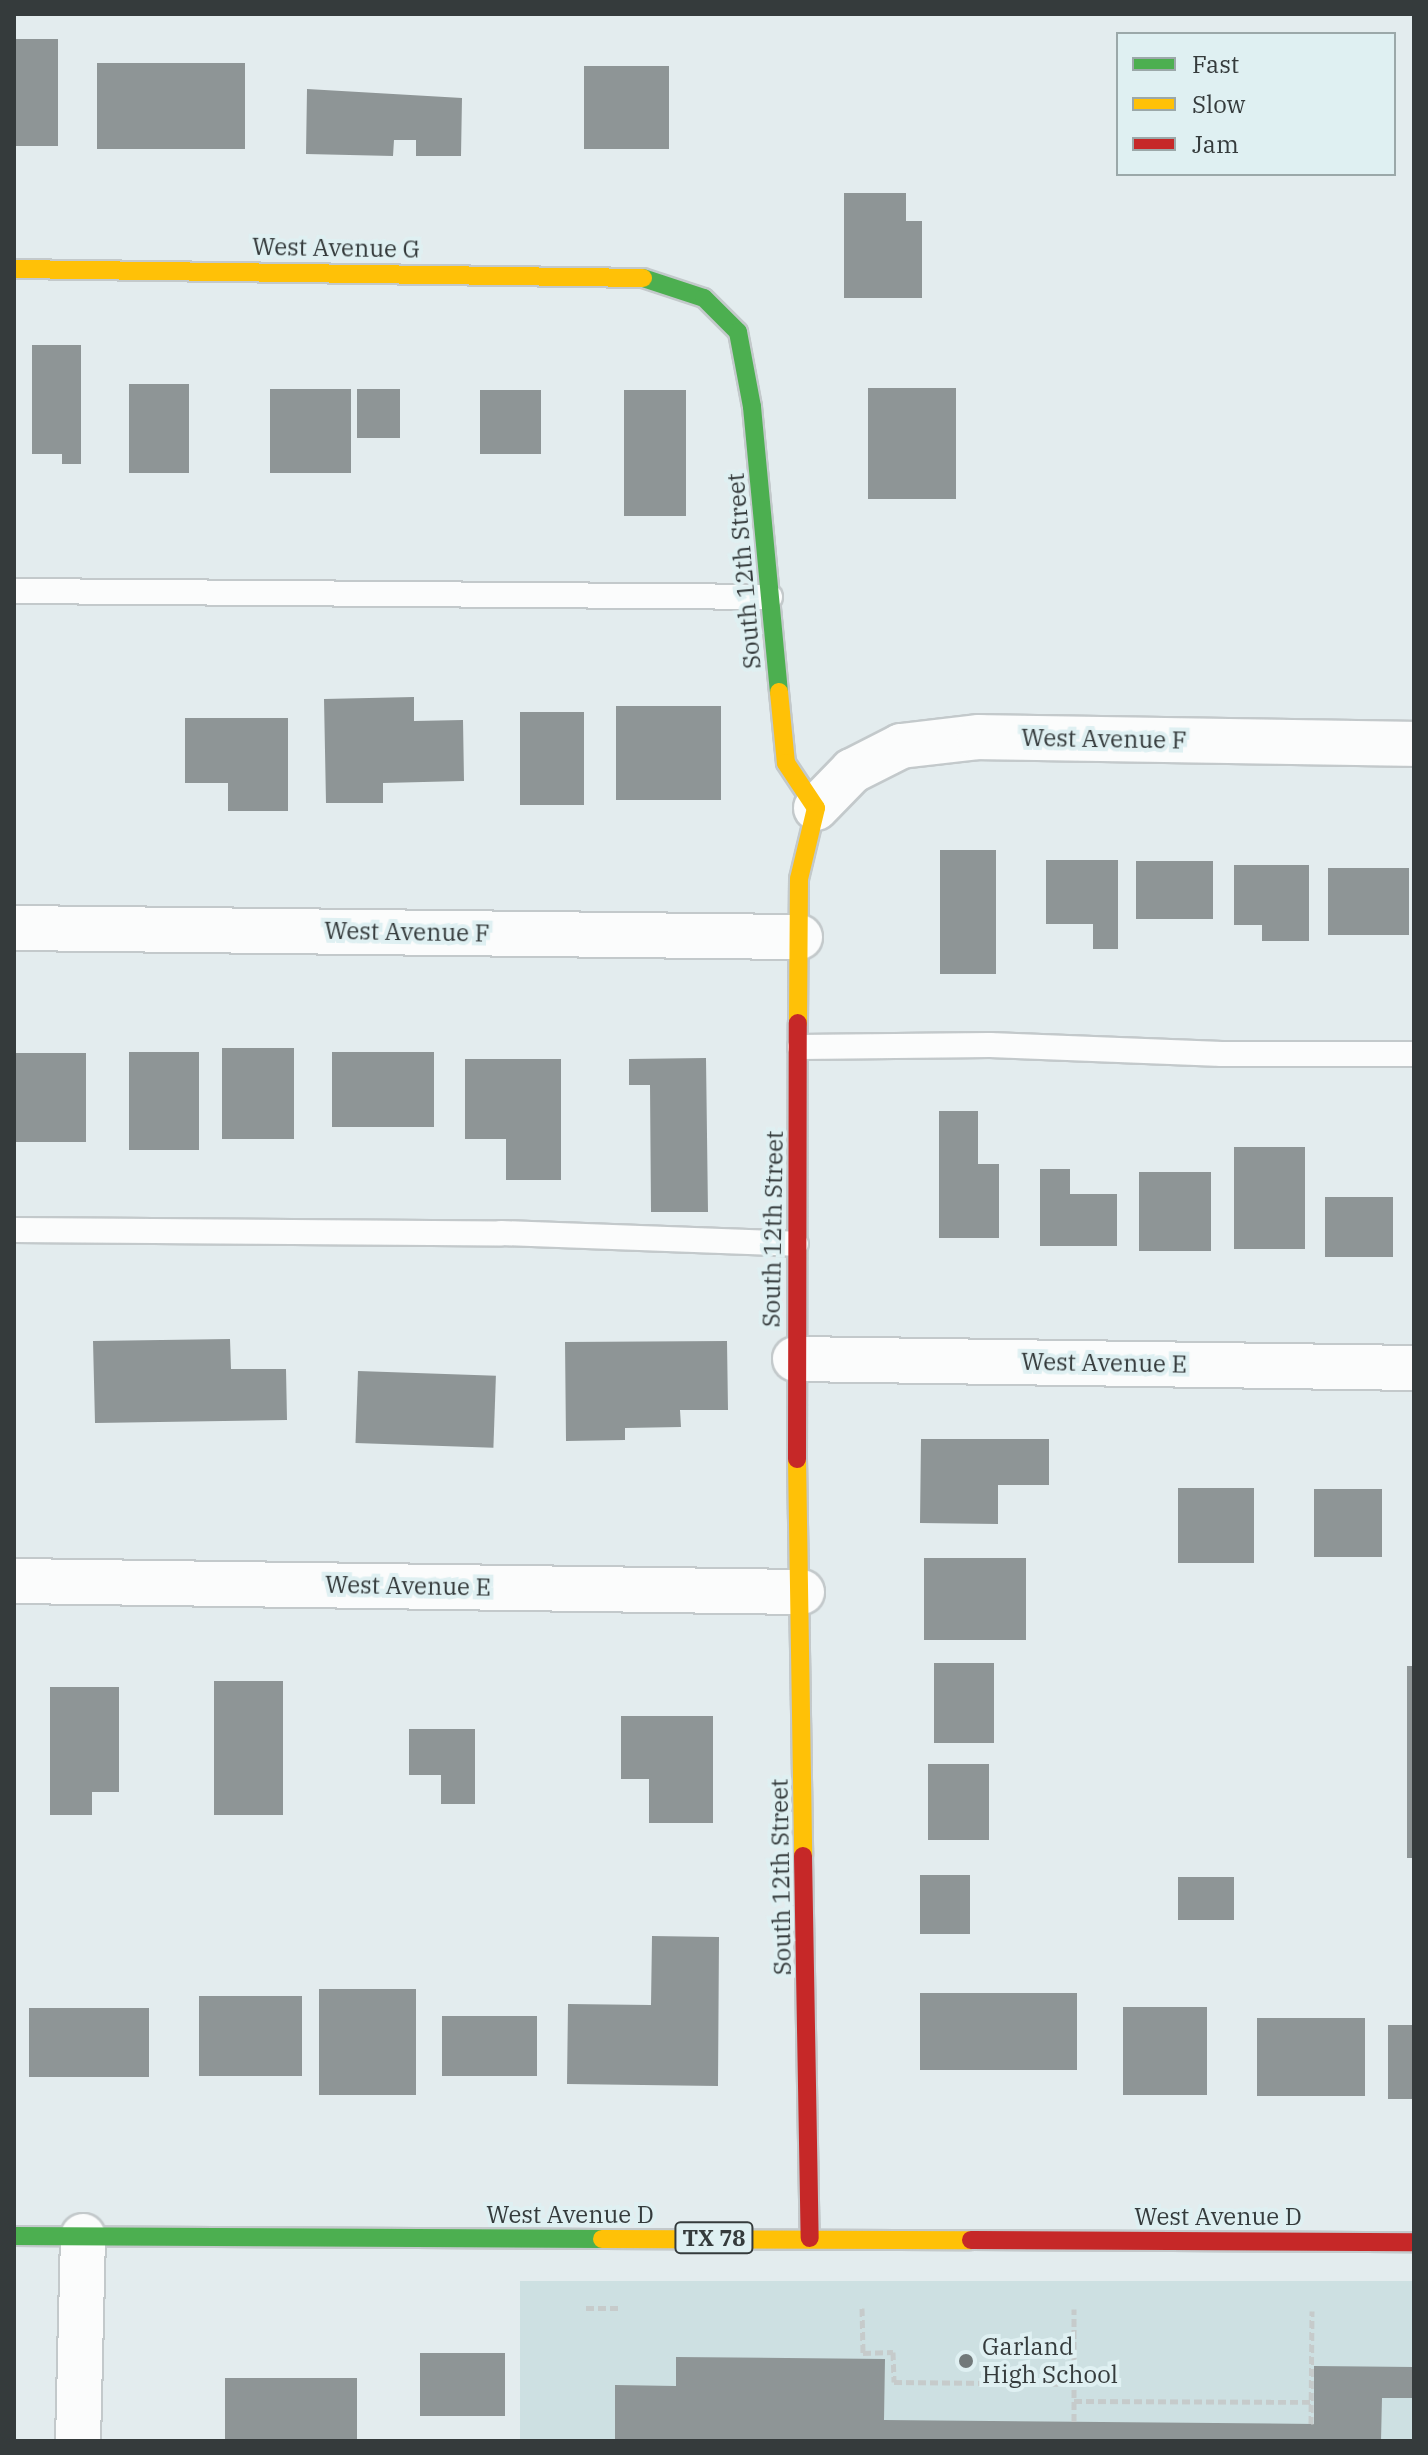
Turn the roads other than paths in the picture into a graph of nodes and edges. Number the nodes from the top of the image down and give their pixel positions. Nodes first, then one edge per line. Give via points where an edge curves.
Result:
1 (14, 269) edge
2 (656, 280) joint
3 (14, 591) edge
4 (770, 597) junction
5 (1414, 744) edge
6 (816, 808) junction
7 (14, 928) edge
8 (800, 937) junction
9 (800, 1047) junction
10 (1414, 1054) edge
11 (14, 1230) edge
12 (796, 1244) junction
13 (795, 1359) junction
14 (1414, 1368) edge
15 (14, 1581) edge
16 (802, 1592) junction
17 (14, 2236) edge
18 (83, 2236) junction
19 (810, 2238) junction
20 (1414, 2242) edge
21 (78, 2441) edge

1 - 2 street, West Avenue G via 606,274
2 - 4 street, South 12th Street via 704,298 738,332 752,407
3 - 4 lane
4 - 6 street, South 12th Street via 786,763
5 - 6 street, West Avenue F via 979,737 901,746 852,771
6 - 8 street, South 12th Street via 799,879
7 - 8 street, West Avenue F
8 - 9 street, South 12th Street
9 - 10 lane via 990,1045 1222,1054
9 - 12 street, South 12th Street
11 - 12 lane via 501,1233
12 - 13 street, South 12th Street
13 - 14 street, West Avenue E
13 - 16 street, South 12th Street
15 - 16 street, West Avenue E
16 - 19 street, South 12th Street
17 - 18 street, West Avenue D / TX 78
18 - 19 street, West Avenue D / TX 78
18 - 21 street
19 - 20 street, West Avenue D / TX 78

